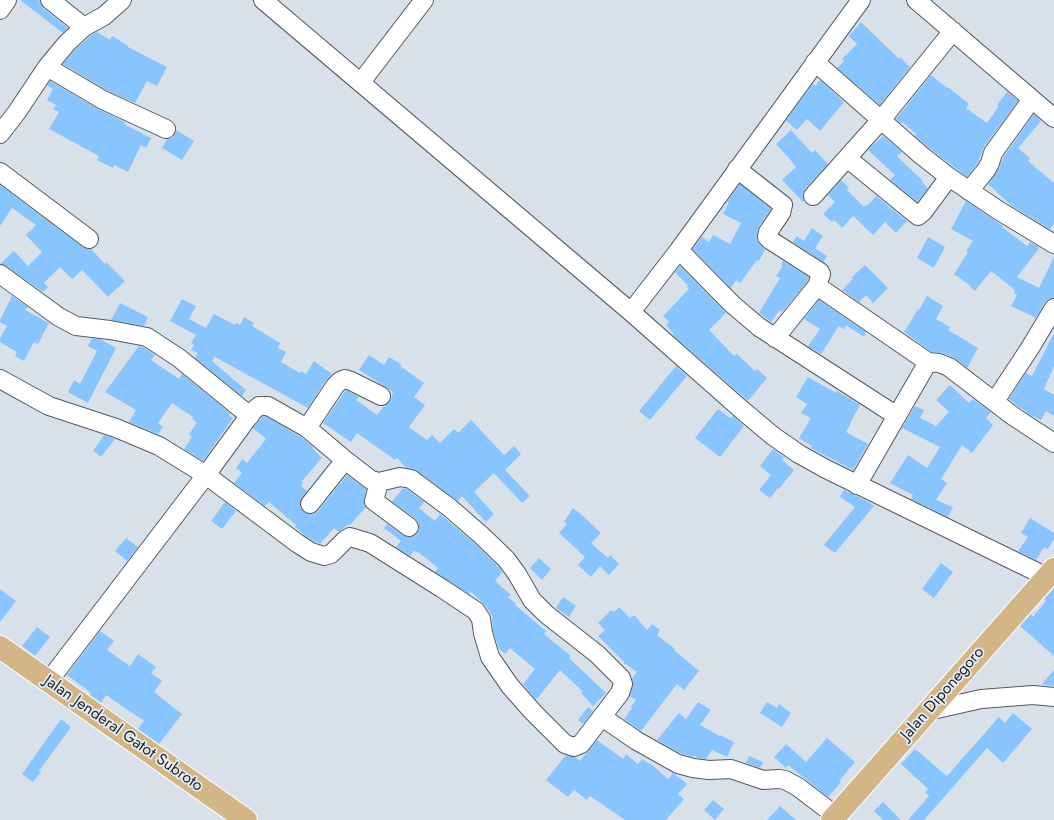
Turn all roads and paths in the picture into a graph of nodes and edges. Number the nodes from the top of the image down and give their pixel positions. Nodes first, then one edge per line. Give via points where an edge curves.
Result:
1 (7, 0) edge
2 (50, 0) edge
3 (122, 0) edge
4 (264, 0) edge
5 (424, 0) edge
6 (861, 0) edge
7 (916, 0) edge
8 (0, 10) edge
9 (84, 27) junction
10 (953, 31) junction
11 (815, 62) junction
12 (47, 67) junction
13 (361, 82) junction
14 (1032, 99) junction
15 (1054, 118) edge
16 (881, 120) junction
17 (166, 129) dead end
18 (0, 134) edge
19 (847, 158) junction
20 (737, 169) junction
21 (0, 172) edge
22 (949, 177) junction
23 (969, 191) junction
24 (813, 196) dead end
25 (89, 239) dead end
26 (1054, 244) edge
27 (679, 250) junction
28 (0, 274) edge
29 (817, 286) junction
30 (1054, 308) edge
31 (631, 312) junction
32 (775, 338) junction
33 (928, 362) junction
34 (1, 381) edge
35 (381, 396) dead end
36 (995, 401) junction
37 (250, 416) junction
38 (897, 416) junction
39 (307, 428) junction
40 (1054, 443) edge
41 (345, 460) junction
42 (206, 475) junction
43 (379, 482) junction
44 (857, 485) junction
45 (310, 504) dead end
46 (408, 527) dead end
47 (1050, 573) edge
48 (0, 647) edge
49 (48, 682) junction
50 (1054, 698) edge
51 (928, 711) junction
52 (602, 717) junction
53 (834, 818) edge
54 (246, 820) edge

1 - 8 street
2 - 9 street
3 - 9 street via 104,16
4 - 13 street
5 - 13 street
6 - 11 street
7 - 10 street
9 - 12 street
10 - 14 street
10 - 16 street
11 - 16 street
11 - 20 street
12 - 17 street via 103,100
12 - 18 street
13 - 31 street
14 - 15 street
14 - 23 street via 993,154 986,170
16 - 19 street
16 - 22 street
19 - 22 street via 918,216
19 - 24 street
20 - 27 street
20 - 29 street via 782,205 781,213 767,237 820,272
21 - 25 street
22 - 23 street
23 - 26 street
27 - 31 street
27 - 32 street via 745,316
28 - 37 street via 59,317 76,326 147,337 179,358
29 - 32 street
29 - 33 street
30 - 36 street
31 - 44 street via 773,436 799,454
32 - 38 street
33 - 36 street via 945,364
33 - 38 street
34 - 42 street via 49,406 116,428 159,446
35 - 39 street via 352,381 340,381
36 - 40 street
37 - 39 street via 259,406 268,406
37 - 42 street
38 - 44 street
39 - 41 street
41 - 43 street via 372,480
41 - 45 street
42 - 49 street
42 - 52 street via 311,552 324,556 331,554 350,537 370,543 476,611 481,619 490,657 533,712 565,744 578,746
43 - 46 street via 374,501
43 - 52 street via 400,477 411,479 450,508 506,559 532,600 546,614 597,654 619,676 623,682 622,688
44 - 47 street
47 - 51 main road, Jalan Diponegoro
48 - 49 main road, Jalan Jenderal Gatot Subroto
49 - 54 main road, Jalan Jenderal Gatot Subroto
50 - 51 street via 1033,695 1007,697
51 - 53 main road, Jalan Diponegoro
52 - 53 street via 637,741 678,764 709,770 731,769 763,780 785,780 798,787

